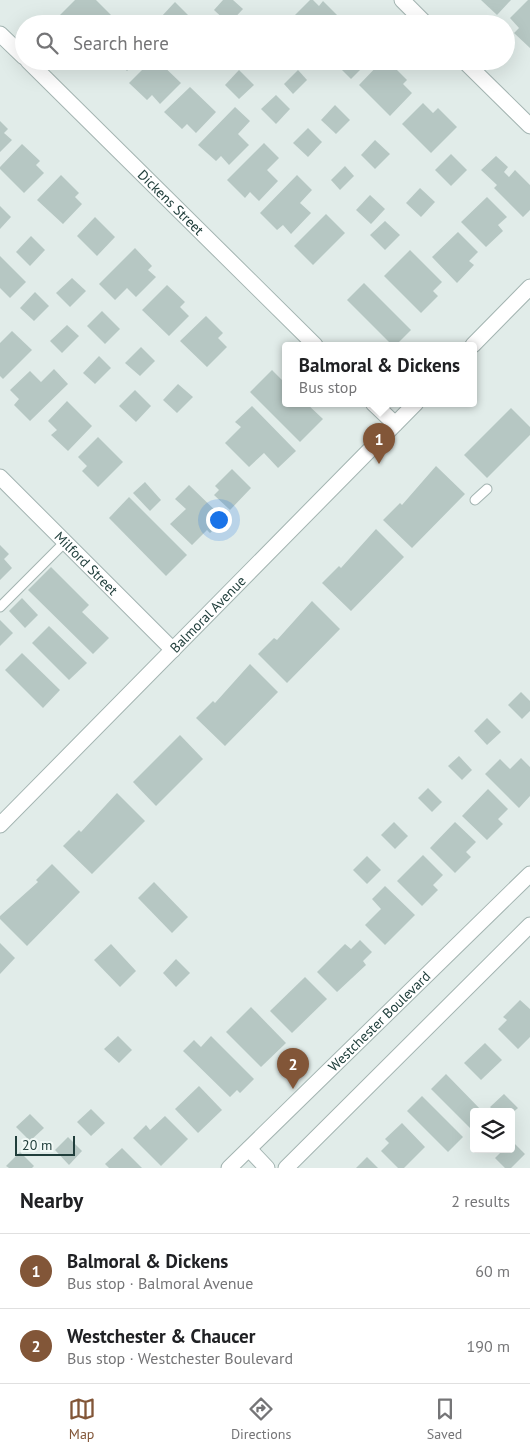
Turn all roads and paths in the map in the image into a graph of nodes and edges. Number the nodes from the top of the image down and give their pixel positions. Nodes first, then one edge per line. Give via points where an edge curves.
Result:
1 (402, 0) edge
2 (417, 15) edge
3 (0, 34) edge
4 (15, 48) edge
5 (37, 70) edge
6 (473, 70) edge
7 (530, 126) edge
8 (530, 287) edge
9 (312, 342) edge
10 (476, 342) edge
11 (377, 407) edge
12 (412, 407) edge
13 (395, 424) junction
14 (0, 476) edge
15 (487, 489) dead end
16 (476, 500) dead end
17 (65, 542) junction
18 (0, 607) edge
19 (173, 650) junction
20 (0, 825) edge
21 (530, 874) edge
22 (530, 925) edge
23 (248, 1149) junction
24 (229, 1168) edge
25 (267, 1168) edge
26 (286, 1168) edge

1 - 2 street
3 - 4 street
5 - 9 street, Dickens Street
6 - 7 street
8 - 10 street
11 - 13 street
12 - 13 street, Balmoral Avenue
13 - 19 street, Balmoral Avenue
14 - 17 street, Milford Street
15 - 16 lane
17 - 18 lane
17 - 19 street, Milford Street
19 - 20 street, Balmoral Avenue
21 - 23 street, Westchester Boulevard
22 - 26 street
23 - 24 street, Westchester Boulevard
23 - 25 street

